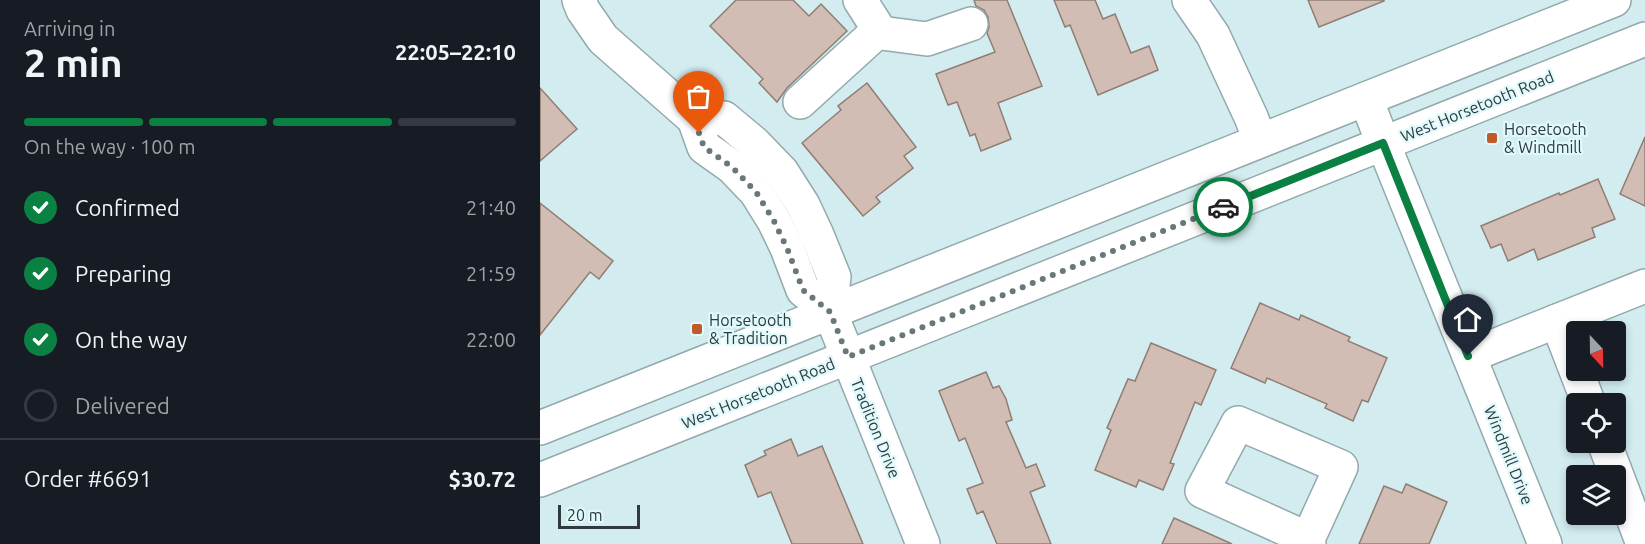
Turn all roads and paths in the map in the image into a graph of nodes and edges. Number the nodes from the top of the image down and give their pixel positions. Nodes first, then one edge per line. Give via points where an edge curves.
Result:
1 (579, 0) edge
2 (860, 0) edge
3 (1189, 0) edge
4 (1614, 0) edge
5 (971, 24) dead end
6 (879, 30) junction
7 (1645, 39) edge
8 (1366, 99) junction
9 (800, 102) dead end
10 (1260, 140) junction
11 (1383, 143) junction
12 (1645, 286) edge
13 (830, 312) junction
14 (1557, 321) junction
15 (1468, 356) junction
16 (848, 357) junction
17 (1585, 393) edge
18 (540, 428) edge
19 (1608, 453) edge
20 (540, 480) edge
21 (923, 544) edge
22 (1545, 544) edge
23 (1643, 544) edge

1 - 13 main road, Tradition Drive via 603,39 694,118 724,118 782,172 808,215 834,277
2 - 6 main road
3 - 10 main road via 1213,35
4 - 8 main road
5 - 6 main road via 927,39
6 - 9 main road
7 - 11 main road, West Horsetooth Road
8 - 10 main road
8 - 11 main road, Windmill Drive
10 - 13 main road
11 - 15 main road, Windmill Drive
11 - 16 main road, West Horsetooth Road
12 - 14 main road
13 - 16 main road, Tradition Drive
13 - 18 main road
14 - 15 main road
14 - 17 main road
15 - 22 main road, Windmill Drive
16 - 20 main road, West Horsetooth Road
16 - 21 main road, Tradition Drive
19 - 23 main road

